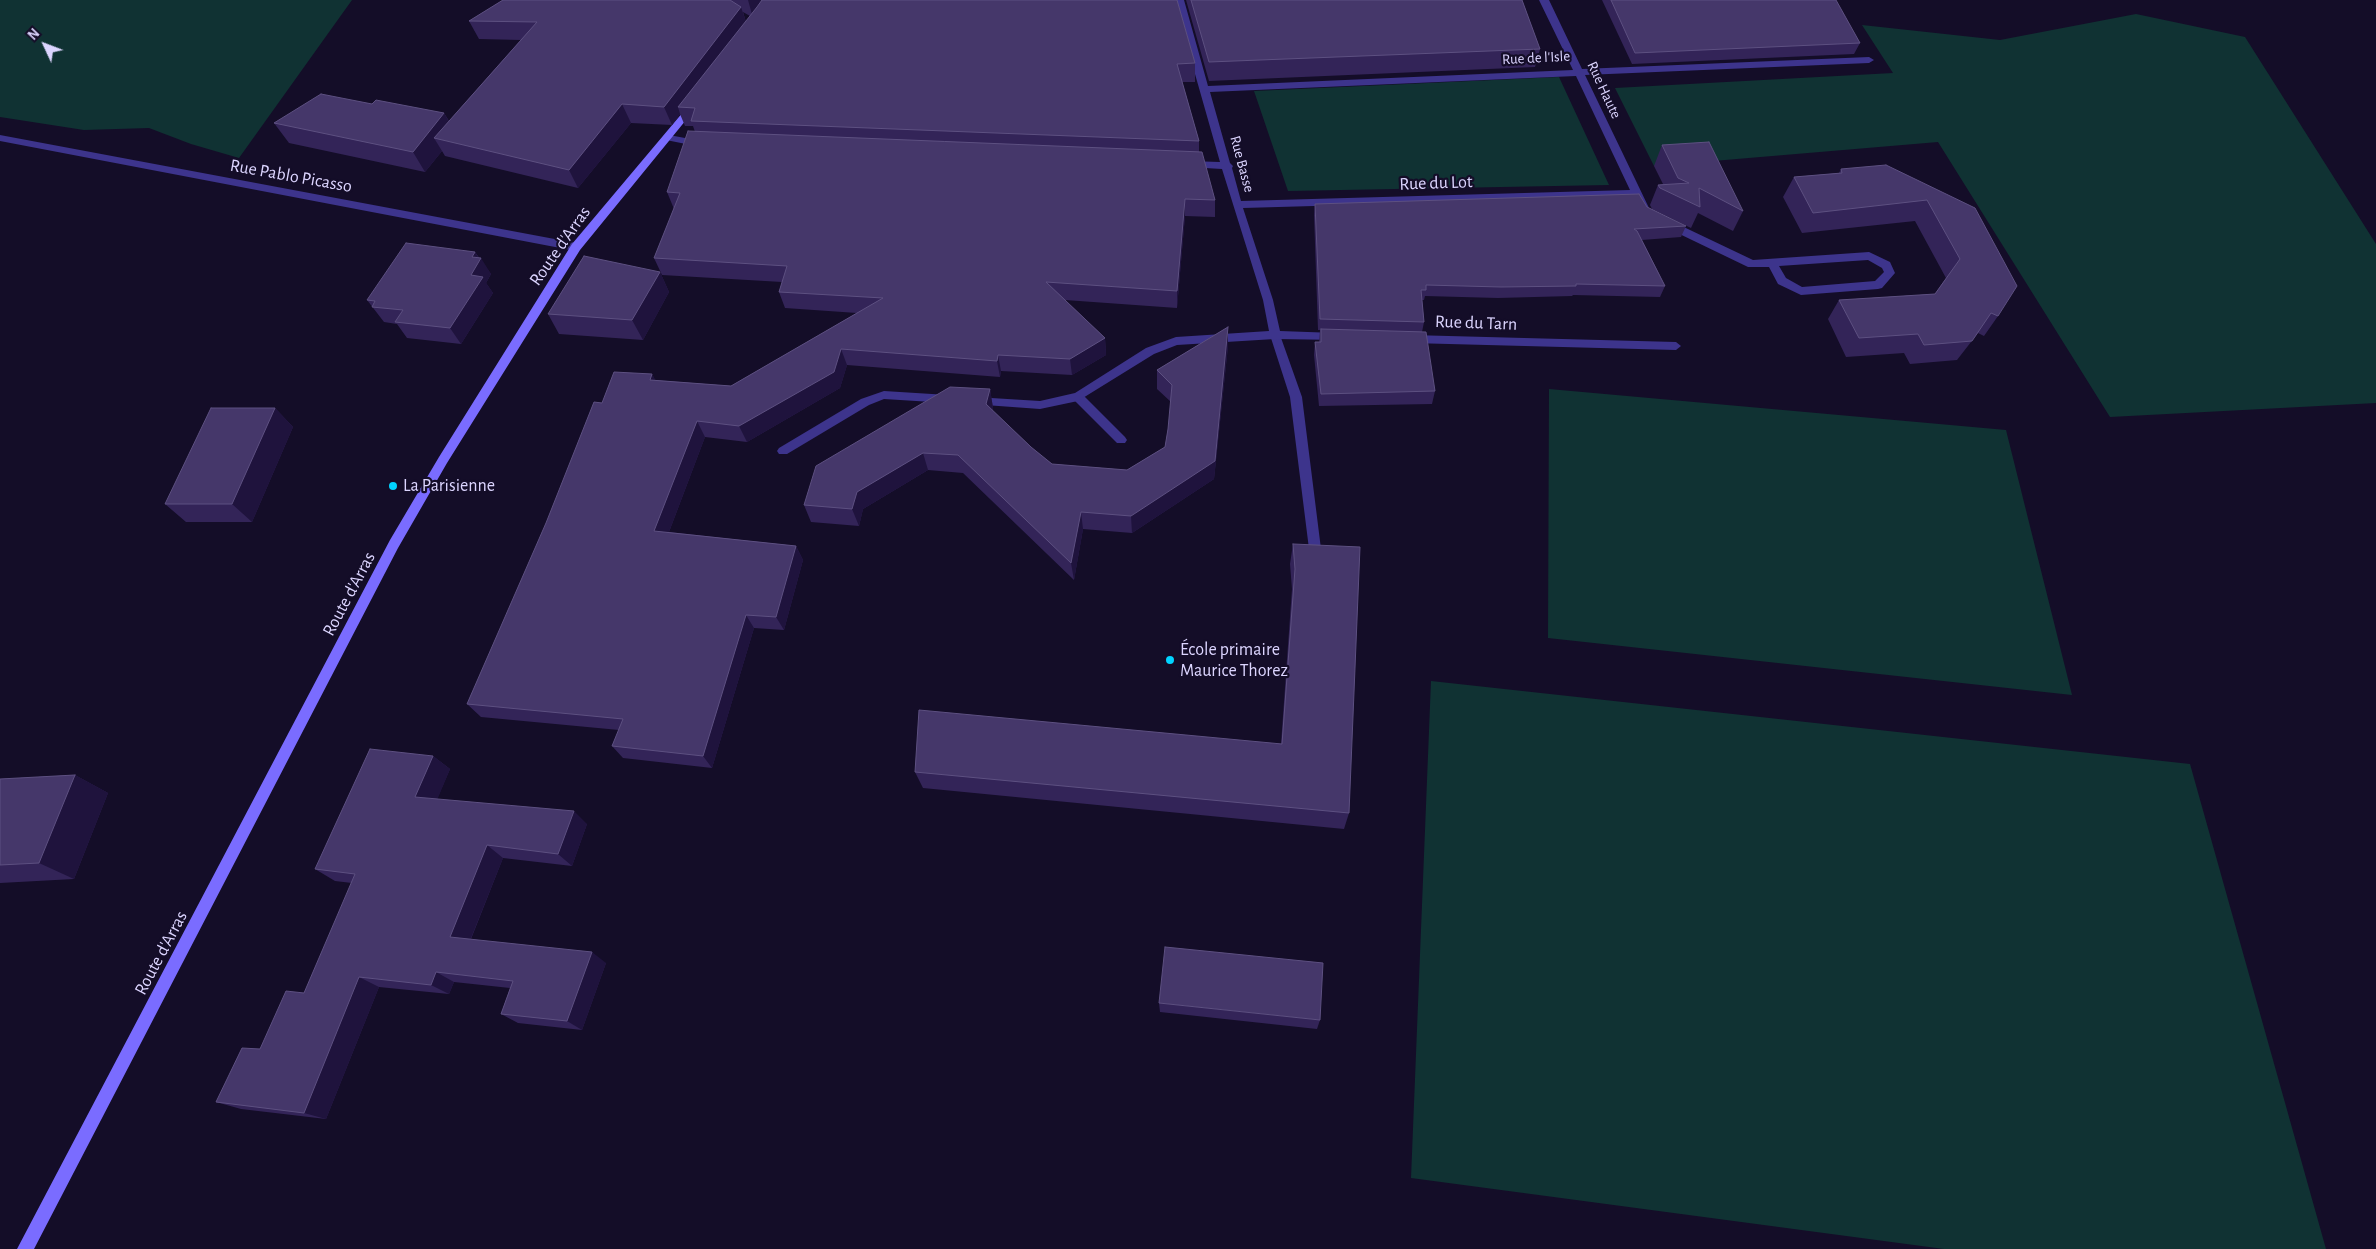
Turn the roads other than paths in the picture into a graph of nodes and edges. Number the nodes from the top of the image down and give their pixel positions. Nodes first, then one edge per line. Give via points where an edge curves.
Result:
1 (1180, 0) edge
2 (1544, 0) edge
3 (1869, 60) dead end
4 (1578, 71) junction
5 (1205, 89) junction
6 (700, 98) edge
7 (0, 138) edge
8 (669, 138) junction
9 (712, 144) edge
10 (1174, 164) edge
11 (1228, 166) junction
12 (1635, 193) junction
13 (1237, 205) junction
14 (576, 246) junction
15 (1773, 264) junction
16 (1275, 335) junction
17 (1344, 337) edge
18 (1402, 339) edge
19 (1676, 346) dead end
20 (1078, 397) junction
21 (1121, 440) dead end
22 (783, 451) dead end
23 (1315, 549) edge
24 (26, 1249) edge

1 - 5 street, Rue Basse
2 - 4 street, Rue Haute
3 - 4 street, Rue de l'Isle
4 - 5 street, Rue de l'Isle
4 - 12 street, Rue Haute
5 - 11 street, Rue Basse
6 - 8 main road, Route d'Arras
7 - 14 street, Rue Pablo Picasso
8 - 9 street via 693,144
8 - 14 main road, Route d'Arras
10 - 11 street
11 - 13 street, Rue Basse
12 - 13 street, Rue du Lot
12 - 15 street, Rue Haute via 1647,213 1752,264
13 - 16 street, Rue Basse via 1265,291
14 - 24 main road, Route d'Arras via 394,544
15 - 15 street, Rue Haute via 1782,281 1801,291 1878,285 1890,273 1886,265 1869,256
16 - 17 street
16 - 20 street via 1176,340 1150,350
16 - 23 street, Rue Basse via 1296,397
18 - 19 street, Rue du Tarn
20 - 21 street
20 - 22 street via 1040,405 884,395 865,402

